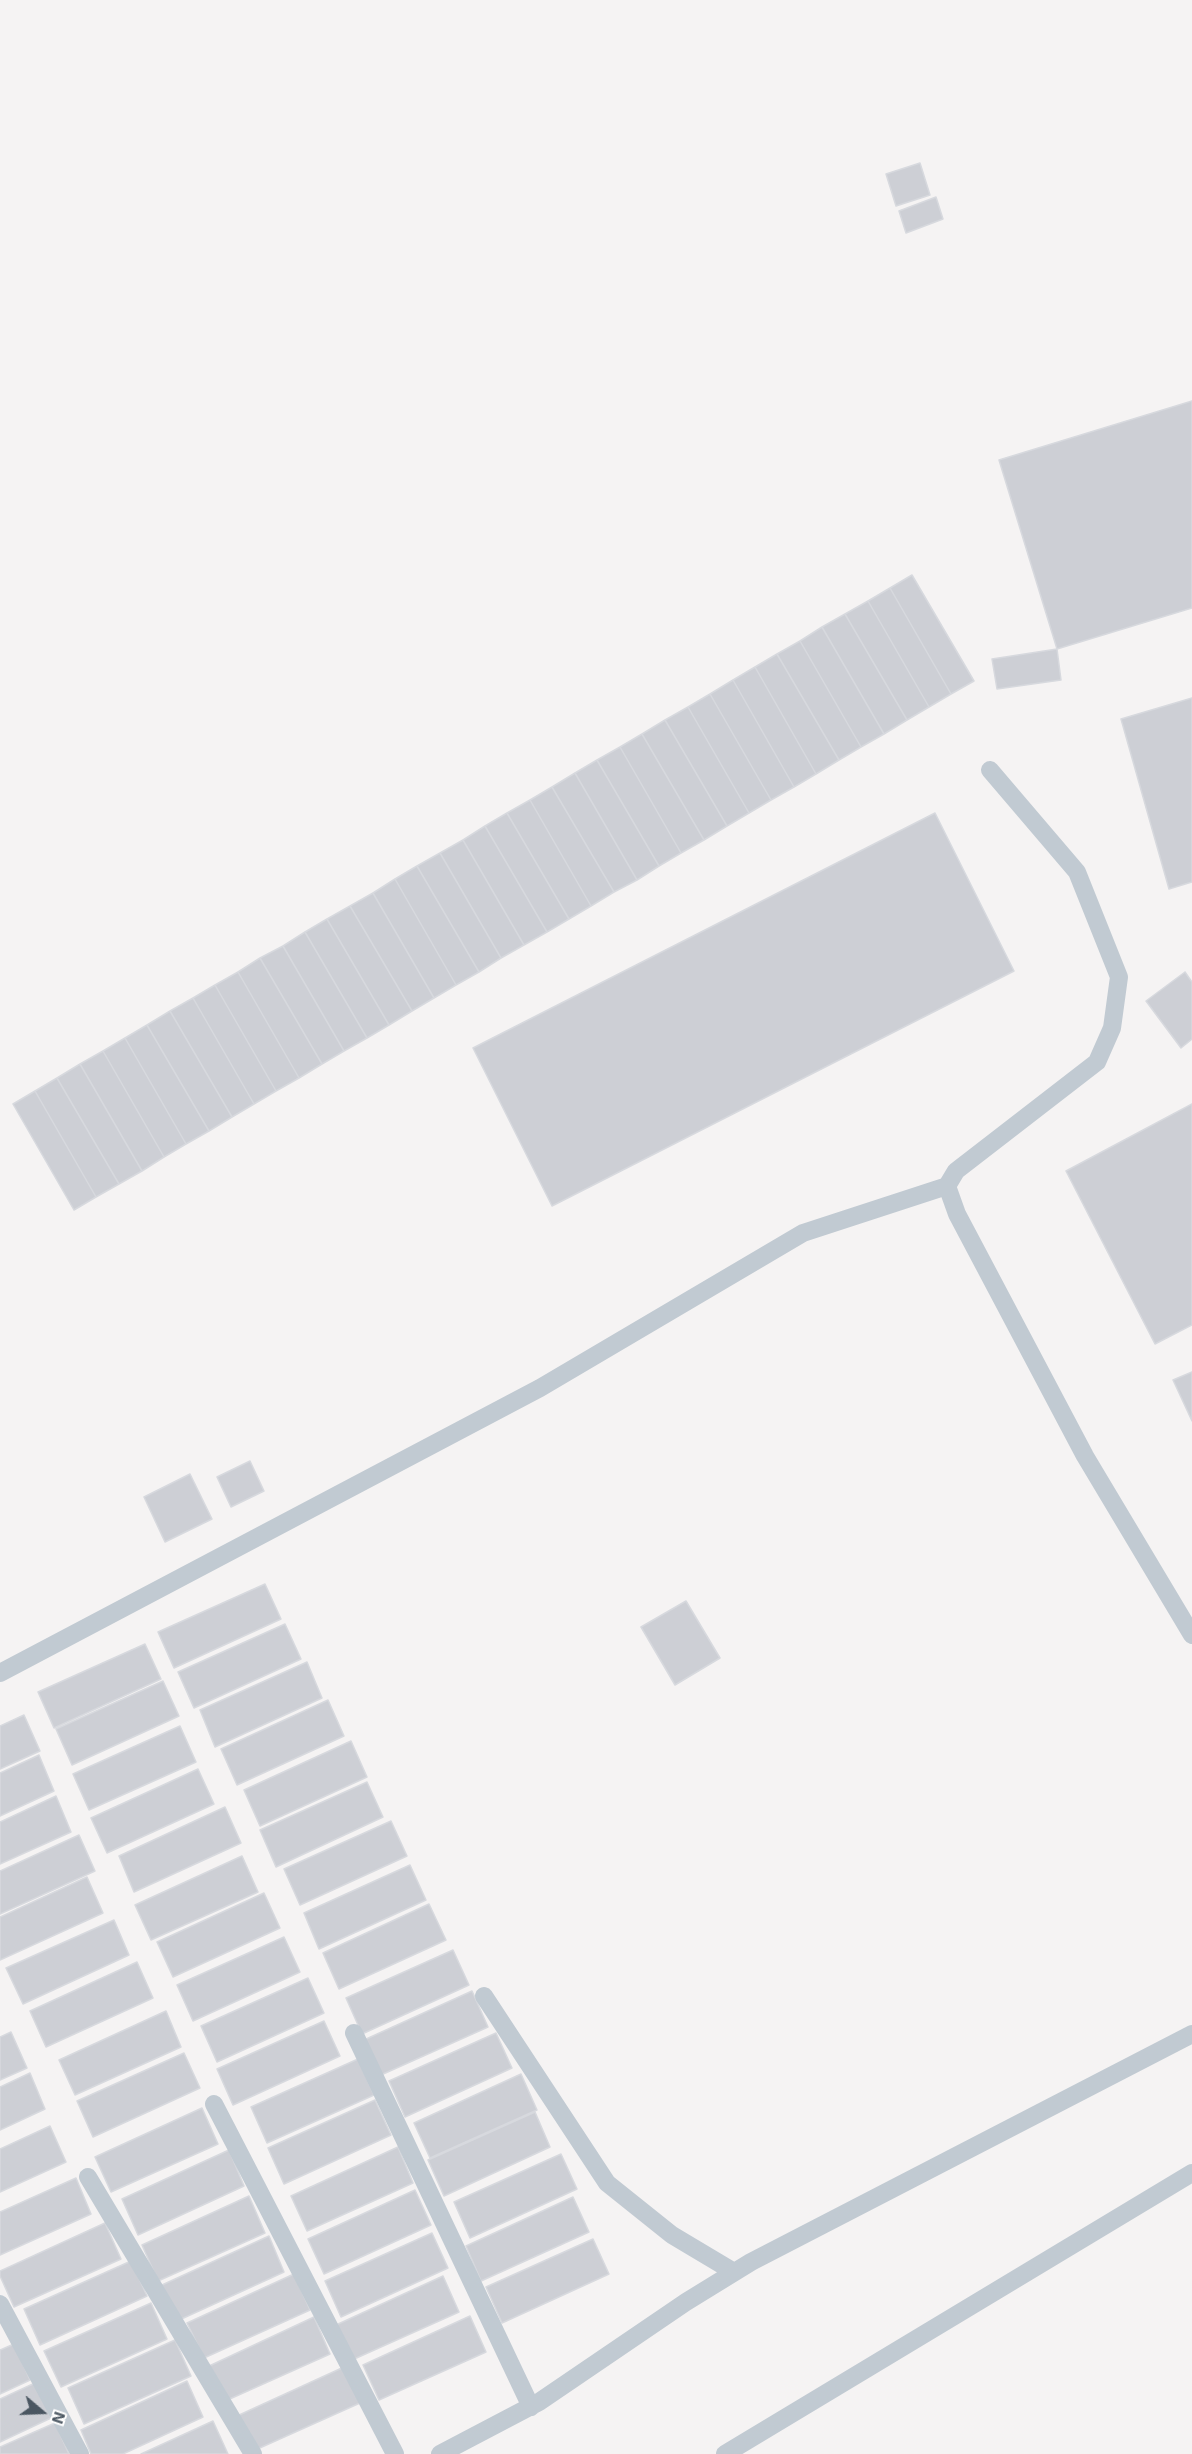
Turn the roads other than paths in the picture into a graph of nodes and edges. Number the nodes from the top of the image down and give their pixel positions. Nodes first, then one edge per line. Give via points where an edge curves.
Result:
1 (990, 770) dead end
2 (947, 1186) junction
3 (1192, 1635) edge
4 (0, 1673) edge
5 (484, 1996) dead end
6 (354, 2033) dead end
7 (1192, 2034) edge
8 (214, 2104) dead end
9 (1192, 2174) edge
10 (88, 2177) dead end
11 (734, 2272) junction
12 (0, 2304) edge
13 (531, 2407) junction
14 (80, 2454) edge
15 (253, 2454) edge
16 (395, 2454) edge
17 (440, 2454) edge
18 (725, 2454) edge

1 - 2 lane via 1077,872 1119,977 1113,1028 1097,1062 956,1171
2 - 3 lane via 957,1214 1085,1455
2 - 4 lane via 802,1233 540,1388
5 - 11 lane via 607,2183 672,2235
6 - 13 lane
7 - 11 lane
8 - 16 lane
9 - 18 lane
10 - 15 lane
11 - 13 lane
12 - 14 lane
13 - 17 lane

